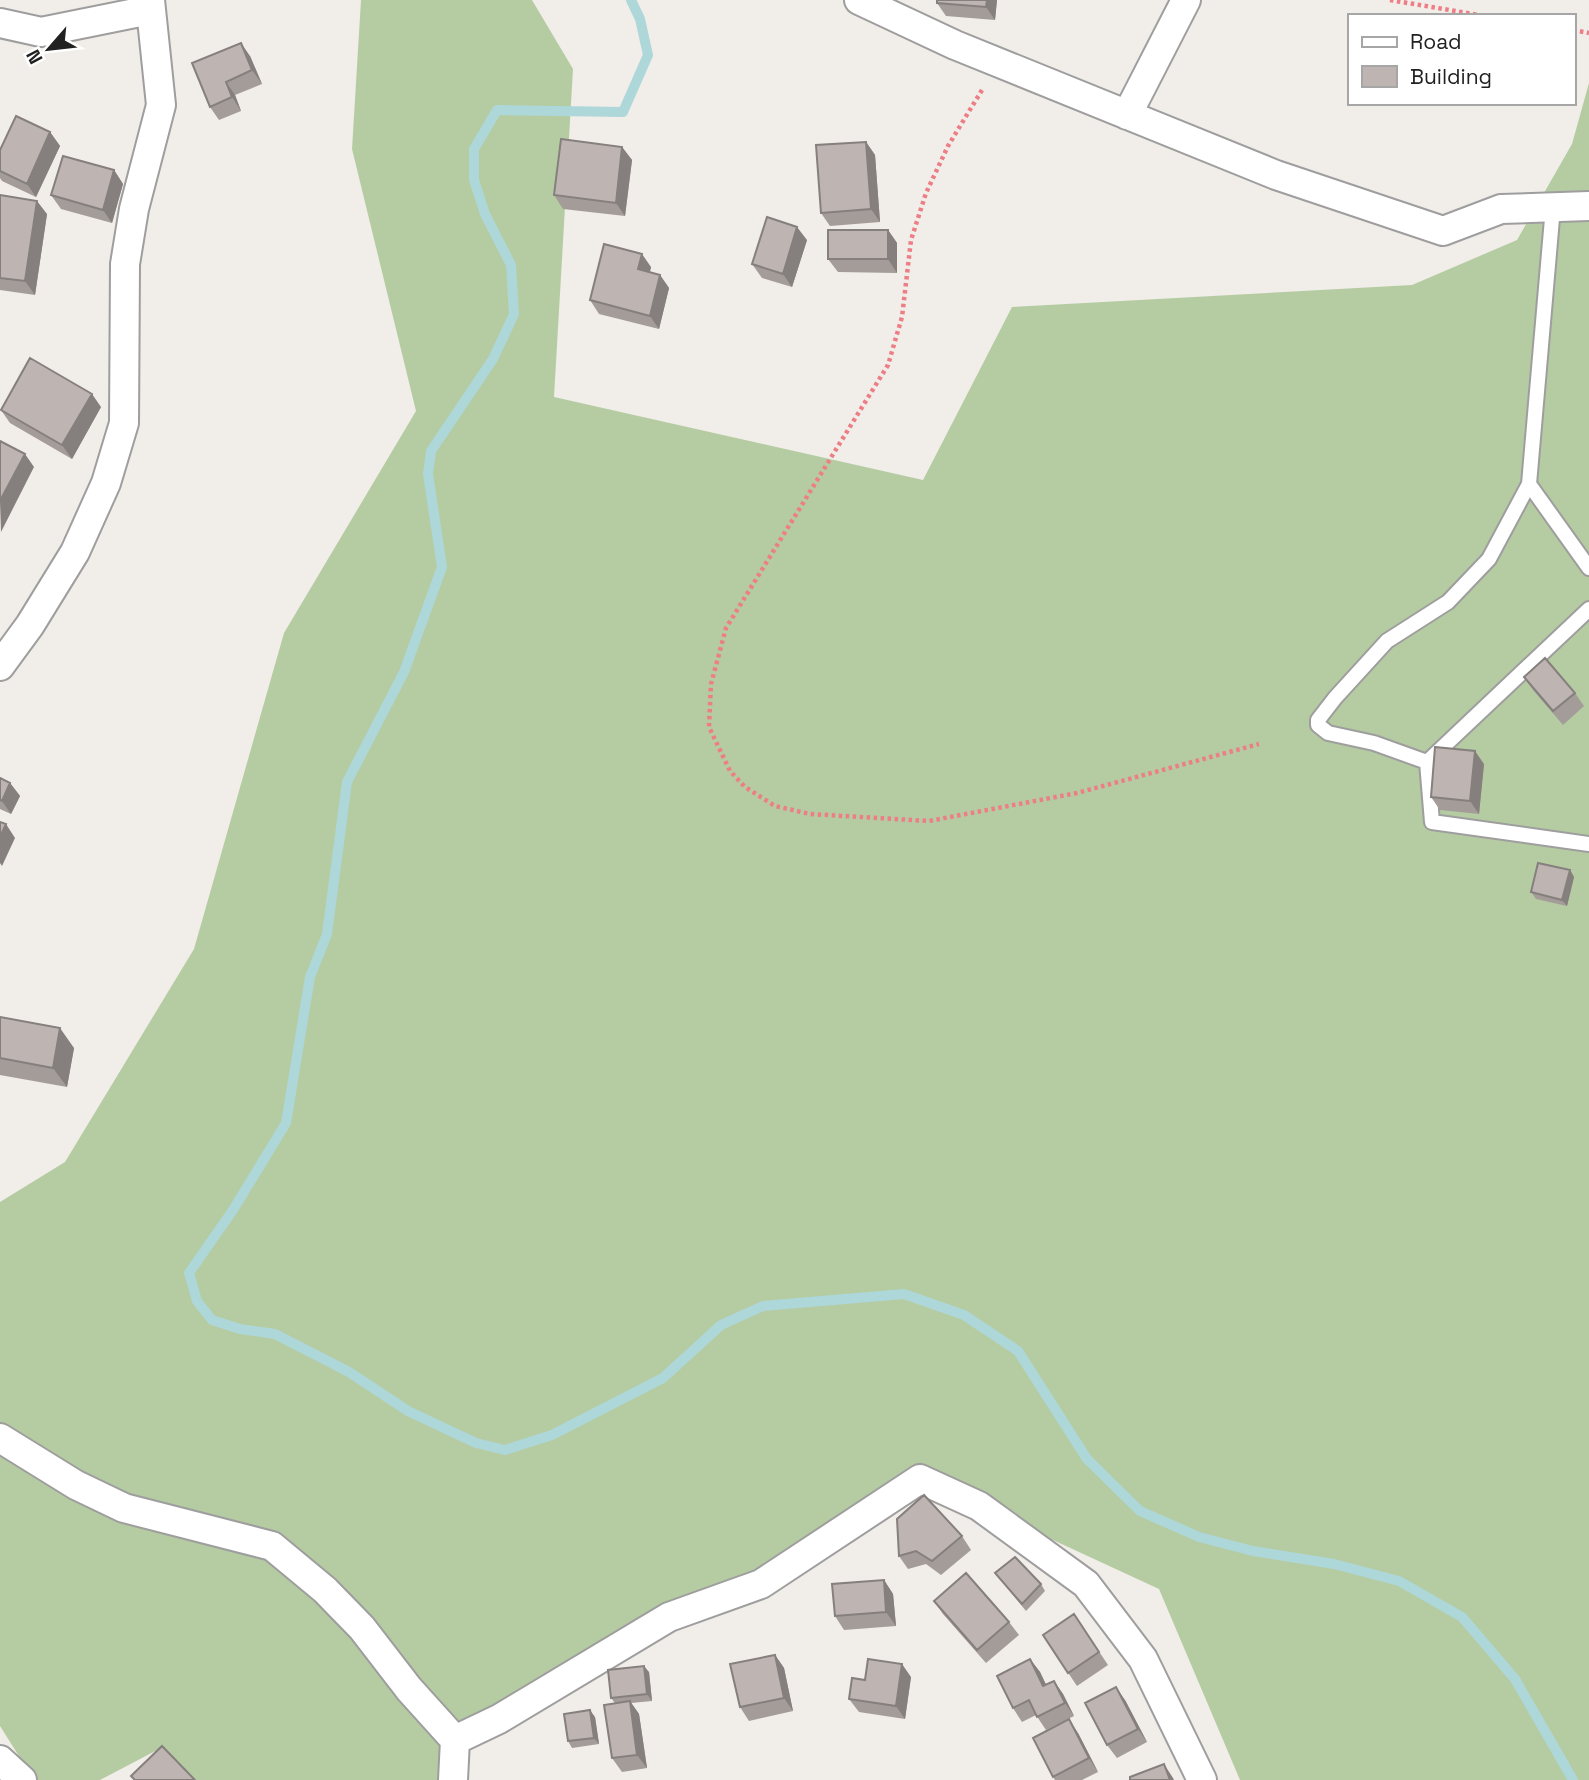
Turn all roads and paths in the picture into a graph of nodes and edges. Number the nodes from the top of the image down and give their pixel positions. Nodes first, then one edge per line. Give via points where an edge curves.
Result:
1 (859, 0) edge
2 (1186, 0) edge
3 (1390, 0) edge
4 (150, 5) edge
5 (1473, 14) edge
6 (0, 23) edge
7 (998, 62) junction
8 (1127, 115) junction
9 (1589, 206) edge
10 (1553, 207) junction
11 (1529, 484) junction
12 (1589, 568) edge
13 (1589, 609) edge
14 (0, 666) edge
15 (1259, 744) dead end
16 (1426, 762) junction
17 (1589, 844) edge
18 (0, 1438) edge
19 (455, 1740) junction
20 (0, 1760) edge
21 (22, 1780) edge
22 (453, 1780) edge
23 (1202, 1780) edge

1 - 7 street
2 - 8 street
3 - 5 path
4 - 6 street via 41,32
4 - 14 street via 161,105 125,264 124,423 106,482 75,552
7 - 8 street
7 - 15 path via 926,193 911,240 902,317 888,365 726,628 711,684 709,727 730,771 775,806 810,814 929,821 1077,793
8 - 10 street via 1276,175 1443,231 1501,209
9 - 10 street
10 - 11 lane
11 - 12 lane
11 - 16 lane via 1489,559 1448,602 1387,641 1318,720 1328,733
13 - 16 lane
16 - 17 lane via 1432,822
18 - 19 street via 76,1485 124,1508 272,1546 326,1590 362,1628
19 - 22 street
19 - 23 street via 669,1617 761,1584 920,1479 979,1506 1086,1584 1143,1659
20 - 21 street

